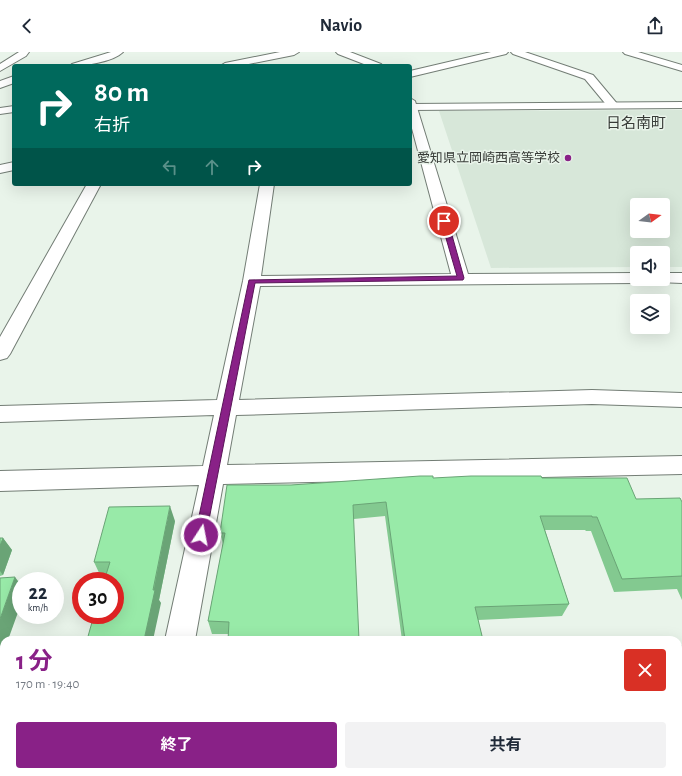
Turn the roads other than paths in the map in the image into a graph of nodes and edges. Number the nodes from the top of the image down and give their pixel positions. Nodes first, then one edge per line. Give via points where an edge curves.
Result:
1 (24, 52) edge
2 (118, 52) edge
3 (294, 52) edge
4 (341, 52) edge
5 (503, 52) edge
6 (516, 52) edge
7 (628, 52) edge
8 (82, 64) edge
9 (235, 64) edge
10 (373, 64) edge
11 (0, 68) edge
12 (682, 68) edge
13 (412, 74) edge
14 (12, 80) edge
15 (0, 85) edge
16 (412, 104) edge
17 (682, 105) edge
18 (613, 106) junction
19 (412, 107) edge
20 (12, 109) edge
21 (0, 112) edge
22 (12, 166) edge
23 (0, 169) edge
24 (93, 186) edge
25 (267, 186) edge
26 (461, 278) junction
27 (630, 278) edge
28 (670, 278) edge
29 (682, 278) edge
30 (252, 281) junction
31 (0, 354) edge
32 (682, 400) edge
33 (226, 409) junction
34 (0, 414) edge
35 (682, 465) edge
36 (212, 475) junction
37 (0, 481) edge
38 (181, 636) edge

1 - 11 street
2 - 8 street
3 - 9 street
4 - 10 street
5 - 13 street
6 - 18 street via 589,77
7 - 12 street
14 - 15 street
16 - 18 street
17 - 18 street
19 - 26 street
20 - 21 street
22 - 23 street
24 - 31 street
25 - 30 street
26 - 27 street
26 - 30 street
28 - 29 street
30 - 33 street
32 - 33 street via 592,397
33 - 34 street
33 - 36 street
35 - 36 street
36 - 37 street
36 - 38 street

